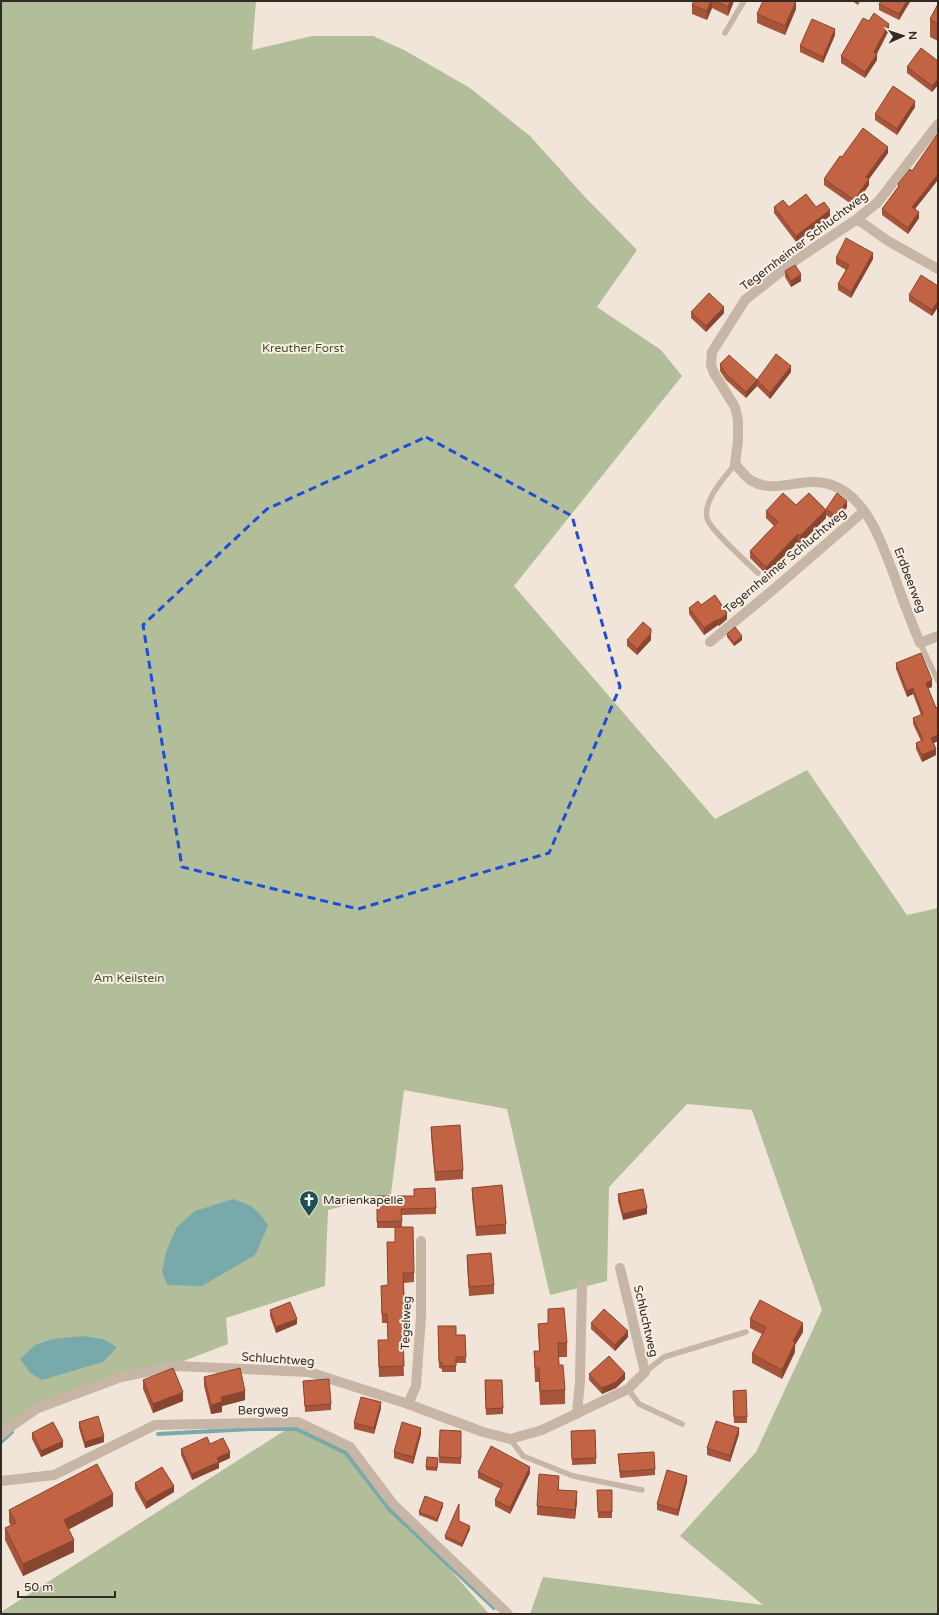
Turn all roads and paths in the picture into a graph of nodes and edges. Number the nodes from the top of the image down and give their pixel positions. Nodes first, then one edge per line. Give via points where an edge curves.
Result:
1 (744, 1) edge
2 (725, 33) dead end
3 (938, 124) edge
4 (857, 219) junction
5 (938, 269) edge
6 (735, 464) junction
7 (864, 511) junction
8 (758, 573) dead end
9 (938, 636) edge
10 (710, 642) dead end
11 (920, 643) junction
12 (938, 681) edge
13 (421, 1241) dead end
14 (620, 1268) dead end
15 (582, 1283) dead end
16 (746, 1332) dead end
17 (645, 1372) junction
18 (628, 1389) junction
19 (408, 1404) junction
20 (576, 1414) junction
21 (682, 1424) dead end
22 (1, 1435) edge
23 (510, 1439) junction
24 (1, 1481) edge
25 (642, 1490) dead end
26 (508, 1614) edge

1 - 2 lane
3 - 4 street, Tegernheimer Schluchtweg via 878,202
4 - 5 street via 888,241
4 - 6 street, Tegernheimer Schluchtweg via 794,262 746,300 712,352 711,365 714,373 735,407 738,420
6 - 7 street, Tegernheimer Schluchtweg via 752,481 766,486 812,482 840,488 856,500
6 - 8 lane via 717,487 708,504 707,519
7 - 10 street, Tegernheimer Schluchtweg
7 - 11 street, Erdbeerweg via 875,528
9 - 11 street
11 - 12 lane
13 - 19 street, Tegelweg via 421,1316 416,1386
14 - 17 street, Schluchtweg
15 - 20 street via 580,1381
16 - 17 lane via 664,1357
17 - 18 street, Schluchtweg
18 - 20 street, Schluchtweg
18 - 21 lane via 639,1404
19 - 22 street, Schluchtweg via 310,1372 176,1366 121,1377 38,1408
19 - 23 street, Schluchtweg via 483,1432
20 - 23 street, Schluchtweg via 542,1430
23 - 25 lane via 523,1456 573,1476
24 - 26 street, Bergweg via 54,1475 155,1425 298,1422 350,1447 393,1504

